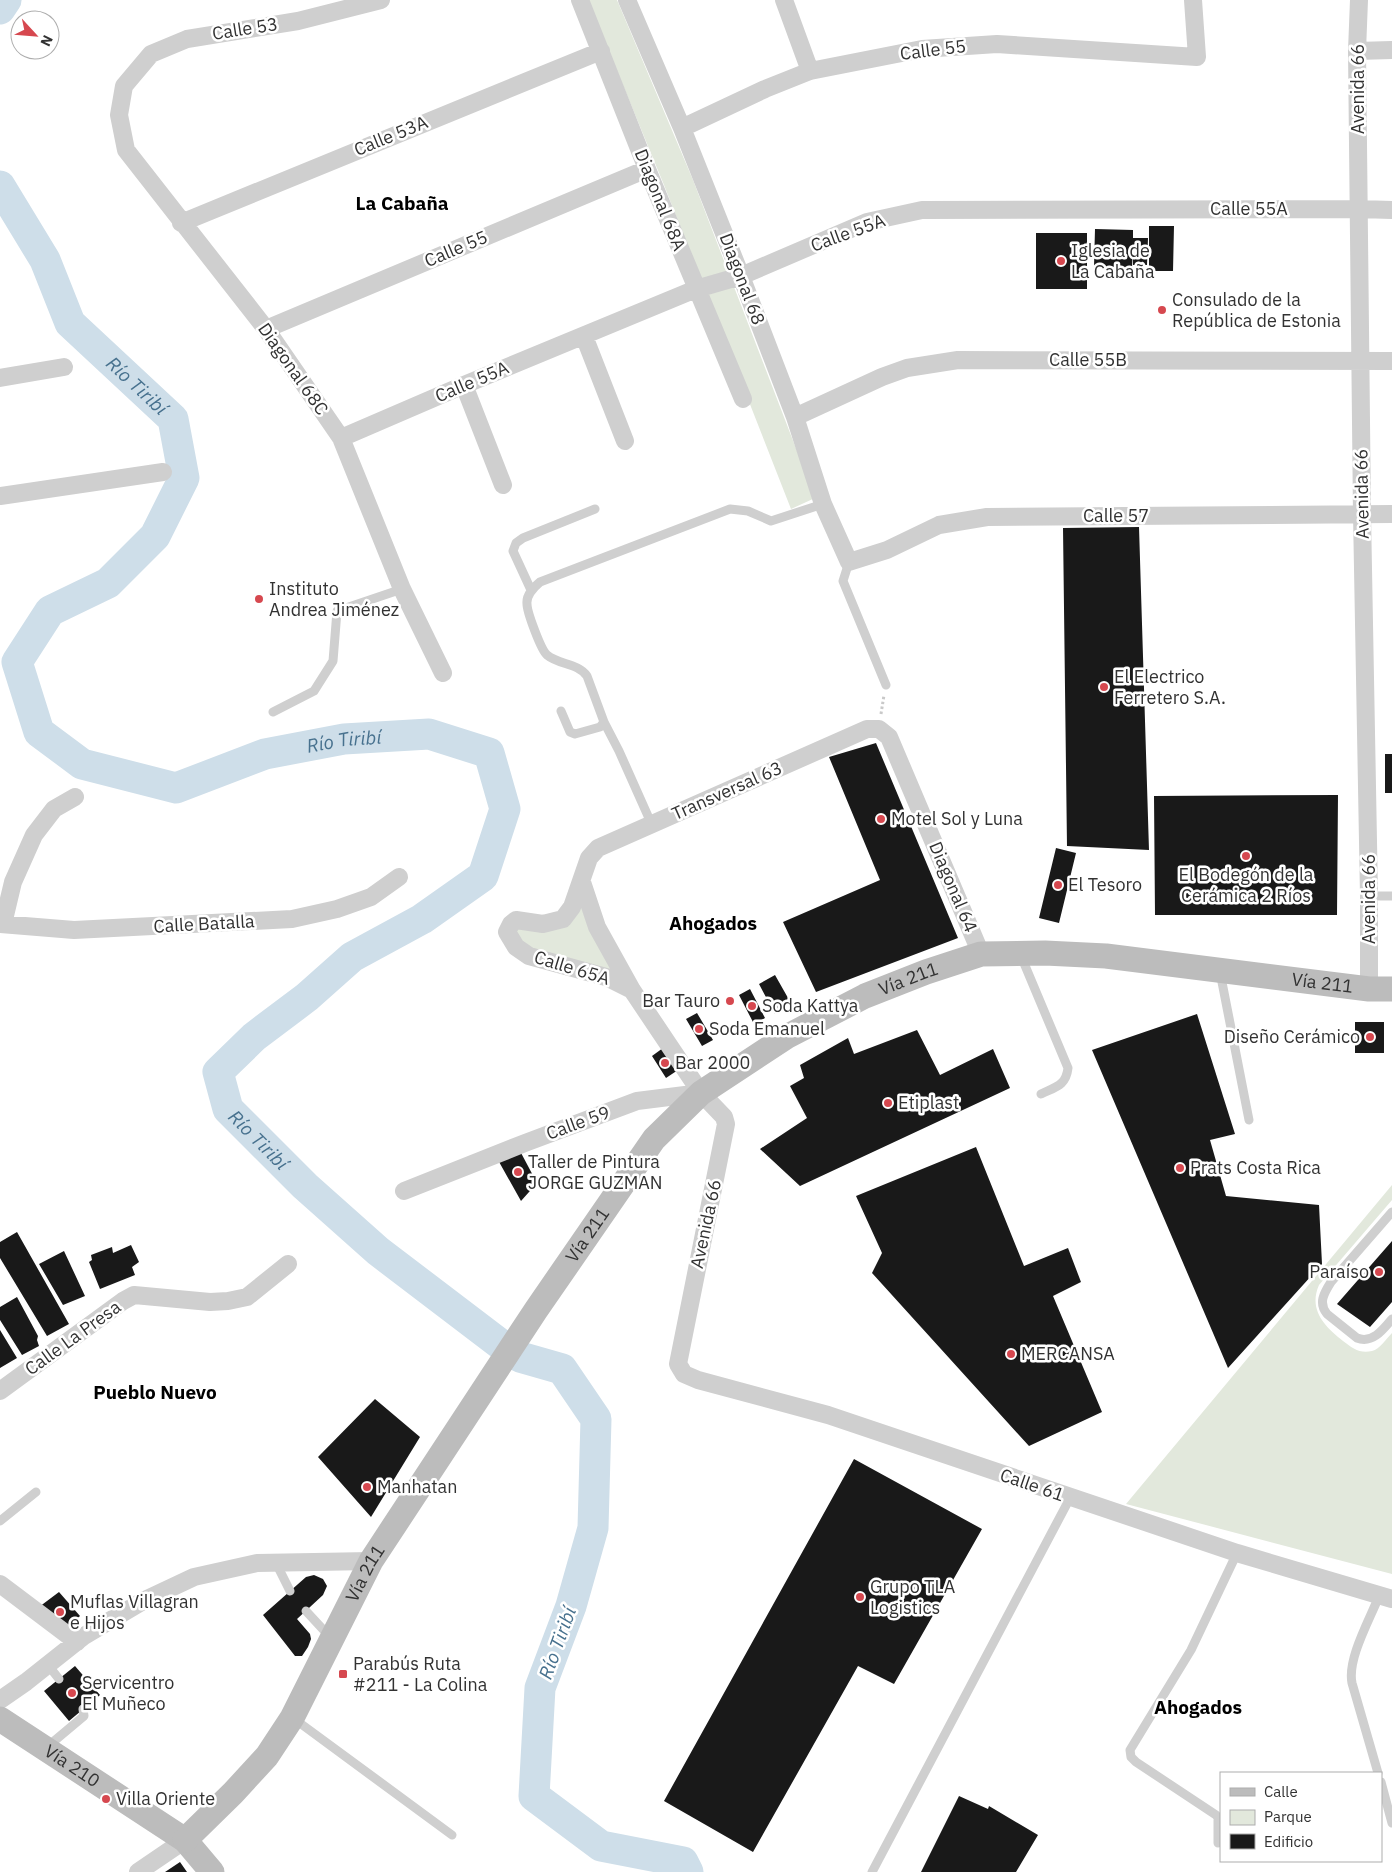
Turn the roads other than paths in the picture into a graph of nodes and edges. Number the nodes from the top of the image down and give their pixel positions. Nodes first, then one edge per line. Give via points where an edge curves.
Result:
1 (381, 0) edge
2 (580, 0) edge
3 (627, 0) edge
4 (784, 0) edge
5 (1194, 0) edge
6 (1359, 0) edge
7 (1392, 50) edge
8 (601, 51) junction
9 (1357, 51) junction
10 (810, 71) junction
11 (124, 86) joint
12 (682, 128) junction
13 (647, 169) junction
14 (1359, 209) junction
15 (1392, 210) edge
16 (181, 223) junction
17 (740, 276) junction
18 (696, 289) junction
19 (266, 328) junction
20 (584, 336) junction
21 (1360, 361) junction
22 (1392, 361) edge
23 (64, 367) dead end
24 (0, 378) edge
25 (464, 385) junction
26 (743, 400) dead end
27 (795, 417) junction
28 (340, 438) junction
29 (625, 442) dead end
30 (163, 472) dead end
31 (503, 485) dead end
32 (0, 496) edge
33 (823, 504) junction
34 (595, 509) dead end
35 (1362, 514) junction
36 (1392, 514) edge
37 (849, 562) junction
38 (402, 589) junction
39 (531, 590) junction
40 (443, 673) dead end
41 (886, 685) road end
42 (561, 711) dead end
43 (273, 712) dead end
44 (604, 722) junction
45 (884, 733) joint
46 (75, 798) dead end
47 (652, 825) junction
48 (399, 876) dead end
49 (582, 882) junction
50 (1370, 896) junction
51 (1392, 896) edge
52 (1, 924) edge
53 (1020, 953) junction
54 (981, 954) junction
55 (1220, 971) junction
56 (1380, 989) edge
57 (632, 990) junction
58 (701, 1093) junction
59 (1041, 1094) dead end
60 (1249, 1120) dead end
61 (404, 1190) dead end
62 (1392, 1212) edge
63 (288, 1264) dead end
64 (1392, 1319) edge
65 (678, 1364) joint
66 (0, 1391) edge
67 (36, 1492) dead end
68 (1070, 1498) junction
69 (0, 1521) edge
70 (1237, 1553) junction
71 (372, 1561) junction
72 (276, 1563) junction
73 (0, 1584) edge
74 (290, 1592) dead end
75 (1386, 1597) edge
76 (306, 1611) dead end
77 (332, 1639) junction
78 (77, 1642) junction
79 (48, 1665) junction
80 (59, 1679) dead end
81 (0, 1700) edge
82 (83, 1709) dead end
83 (292, 1718) junction
84 (0, 1719) edge
85 (45, 1748) junction
86 (1378, 1772) edge
87 (1382, 1786) edge
88 (1392, 1823) edge
89 (452, 1835) dead end
90 (185, 1840) junction
91 (1218, 1844) dead end
92 (138, 1872) edge
93 (212, 1872) edge
94 (872, 1872) edge

1 - 11 street, Calle 53 via 298,21 187,39 151,54
2 - 8 street, Diagonal 68A
3 - 12 street, Diagonal 68
4 - 10 street
5 - 10 street, Calle 55 via 1197,57 997,44 922,49
6 - 9 street, Avenida 66
7 - 9 street
8 - 13 street, Diagonal 68A
8 - 16 street, Calle 53A
9 - 14 street, Avenida 66
10 - 12 street, Calle 55
11 - 16 street, Diagonal 68C via 119,115 126,150
12 - 17 street, Diagonal 68
13 - 18 street, Diagonal 68A
13 - 19 street, Calle 55
14 - 15 street, Calle 55A
14 - 17 street, Calle 55A via 922,210 867,222
14 - 21 street, Avenida 66
16 - 19 street, Diagonal 68C
17 - 18 street, Calle 55A
17 - 27 street, Diagonal 68
18 - 20 street, Calle 55A
18 - 26 street, Diagonal 68A
19 - 28 street, Diagonal 68C
20 - 25 street, Calle 55A
20 - 29 street
21 - 22 street, Calle 55B
21 - 27 street, Calle 55B via 958,360 907,368
21 - 35 street, Avenida 66
23 - 24 street
25 - 28 street, Calle 55A
25 - 31 street
27 - 33 street, Diagonal 68
28 - 38 street, Diagonal 68C
30 - 32 street
33 - 37 street, Diagonal 68
33 - 39 lane via 771,520 748,511 730,509 554,575
34 - 39 lane via 516,543 513,551
35 - 36 street, Calle 57
35 - 37 street, Calle 57 via 987,517 939,525 887,550
35 - 50 street, Avenida 66
37 - 41 lane via 843,581
38 - 40 street, Diagonal 68C
38 - 43 lane via 337,611 333,660 314,691
39 - 44 lane via 527,604 542,648 548,656 583,671
42 - 44 lane via 570,732 575,734 600,727
44 - 47 lane
45 - 47 street, Transversal 63 via 867,729
45 - 54 street, Diagonal 64
46 - 52 street via 54,809 34,835 12,882
47 - 49 street, Transversal 63 via 598,848 589,858
48 - 52 street, Calle Batalla via 371,897 292,919 74,930
49 - 57 street via 597,927
49 - 57 street, Calle 65A via 572,907 563,919 543,924 516,920 507,932 516,947 529,956 606,977
50 - 51 lane
50 - 56 street, Avenida 66
53 - 54 main road, Vía 211
53 - 55 main road, Vía 211 via 1106,956
53 - 59 lane via 1068,1068 1067,1078 1061,1084
54 - 58 main road, Vía 211 via 865,996 786,1037
55 - 56 main road, Vía 211
55 - 60 lane
57 - 58 street
58 - 61 street, Calle 59 via 637,1101
58 - 65 street, Avenida 66 via 724,1117 726,1124
58 - 71 main road, Vía 211 via 654,1139 536,1310
62 - 64 lane via 1331,1282 1322,1301 1327,1314 1363,1341 1381,1332
63 - 66 street, Calle La Presa via 247,1297 228,1301 134,1295
65 - 68 street, Calle 61 via 689,1377 828,1415
67 - 69 lane
68 - 70 street, Calle 61
68 - 94 lane
70 - 75 street, Calle 61
70 - 91 lane via 1189,1655 1130,1750 1136,1762 1216,1815
71 - 72 street
71 - 77 main road, Vía 211
72 - 74 lane
72 - 78 street via 194,1577 143,1601
73 - 78 street
75 - 86 lane via 1356,1653 1350,1672
76 - 77 lane
77 - 83 main road, Vía 211
78 - 79 street
79 - 80 lane
79 - 81 street
82 - 85 lane via 84,1716
83 - 89 lane
83 - 90 main road, Vía 211 via 267,1756
84 - 85 main road, Vía 210
85 - 90 main road, Vía 210
87 - 88 lane
90 - 92 street
90 - 93 main road, Vía 210

